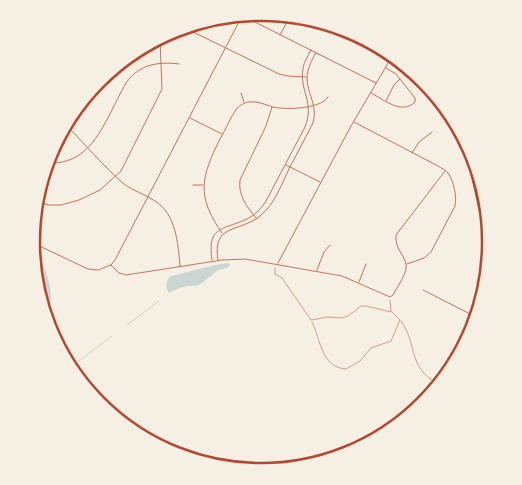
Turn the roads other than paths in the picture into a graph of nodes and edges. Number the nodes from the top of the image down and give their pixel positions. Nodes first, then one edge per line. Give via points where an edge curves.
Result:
1 (253, 22) edge
2 (239, 23) edge
3 (286, 23) edge
4 (194, 32) edge
5 (280, 35) junction
6 (160, 45) edge
7 (226, 47) junction
8 (311, 50) junction
9 (316, 52) junction
10 (389, 62) edge
11 (161, 64) junction
12 (179, 64) dead end
13 (386, 68) junction
14 (302, 76) junction
15 (307, 76) junction
16 (400, 79) junction
17 (376, 84) junction
18 (241, 93) dead end
19 (370, 93) junction
20 (328, 97) dead end
21 (386, 101) junction
22 (244, 103) junction
23 (315, 105) junction
24 (309, 106) junction
25 (272, 107) junction
26 (189, 118) junction
27 (353, 122) junction
28 (71, 130) edge
29 (432, 132) dead end
30 (223, 135) junction
31 (88, 148) junction
32 (412, 153) junction
33 (54, 164) edge
34 (285, 165) junction
35 (290, 167) junction
36 (446, 171) junction
37 (471, 171) edge
38 (116, 176) junction
39 (321, 183) junction
40 (193, 185) dead end
41 (204, 185) junction
42 (148, 197) junction
43 (43, 203) edge
44 (479, 206) edge
45 (254, 215) junction
46 (257, 219) junction
47 (220, 229) junction
48 (223, 233) junction
49 (330, 245) dead end
50 (40, 246) edge
51 (218, 261) junction
52 (212, 262) junction
53 (278, 264) junction
54 (366, 264) dead end
55 (406, 264) junction
56 (111, 265) junction
57 (180, 267) junction
58 (317, 271) junction
59 (358, 282) junction
60 (423, 290) dead end
61 (471, 314) edge

1 - 5 street
2 - 7 street
3 - 5 street
4 - 7 street
5 - 8 street
6 - 11 street
7 - 14 street via 281,75
7 - 26 street
8 - 9 street
8 - 14 street
9 - 15 street
9 - 17 street
10 - 13 street
11 - 12 street
11 - 31 street via 144,67 128,79
11 - 38 street via 160,94
13 - 16 street
13 - 17 street
14 - 15 street
14 - 24 street
15 - 23 street
16 - 21 street
16 - 21 street via 416,100 402,108
17 - 19 street
18 - 22 street
19 - 21 street
19 - 27 street
20 - 23 street via 325,102
22 - 25 street via 256,102
22 - 30 street via 237,108
23 - 24 street
23 - 35 street via 312,126
24 - 25 street
24 - 34 street via 305,128
25 - 45 street via 240,180 241,195
26 - 30 street
26 - 42 street
27 - 32 street
27 - 39 street
28 - 31 street
29 - 32 street via 419,142
30 - 41 street via 208,163
31 - 33 street via 71,160
31 - 38 street
32 - 36 street
34 - 35 street
34 - 45 street via 266,202
35 - 39 street
35 - 46 street via 269,207
36 - 55 street via 396,235 395,243
36 - 55 street via 453,184 455,206 428,255
37 - 44 main road
38 - 42 street via 125,185
38 - 43 street via 100,190 80,200 61,205
39 - 53 street
40 - 41 street
41 - 47 street via 208,210
42 - 56 street
42 - 57 street via 163,207 172,220
45 - 46 street
45 - 47 street
46 - 48 street
47 - 48 street
47 - 52 street via 211,242
48 - 51 street via 216,247
49 - 58 street
50 - 56 street via 88,270
51 - 52 street
51 - 53 street via 245,259
52 - 57 street
53 - 58 street
54 - 59 street
55 - 59 street via 404,274 390,297
56 - 57 street via 123,275
58 - 59 street
60 - 61 street

